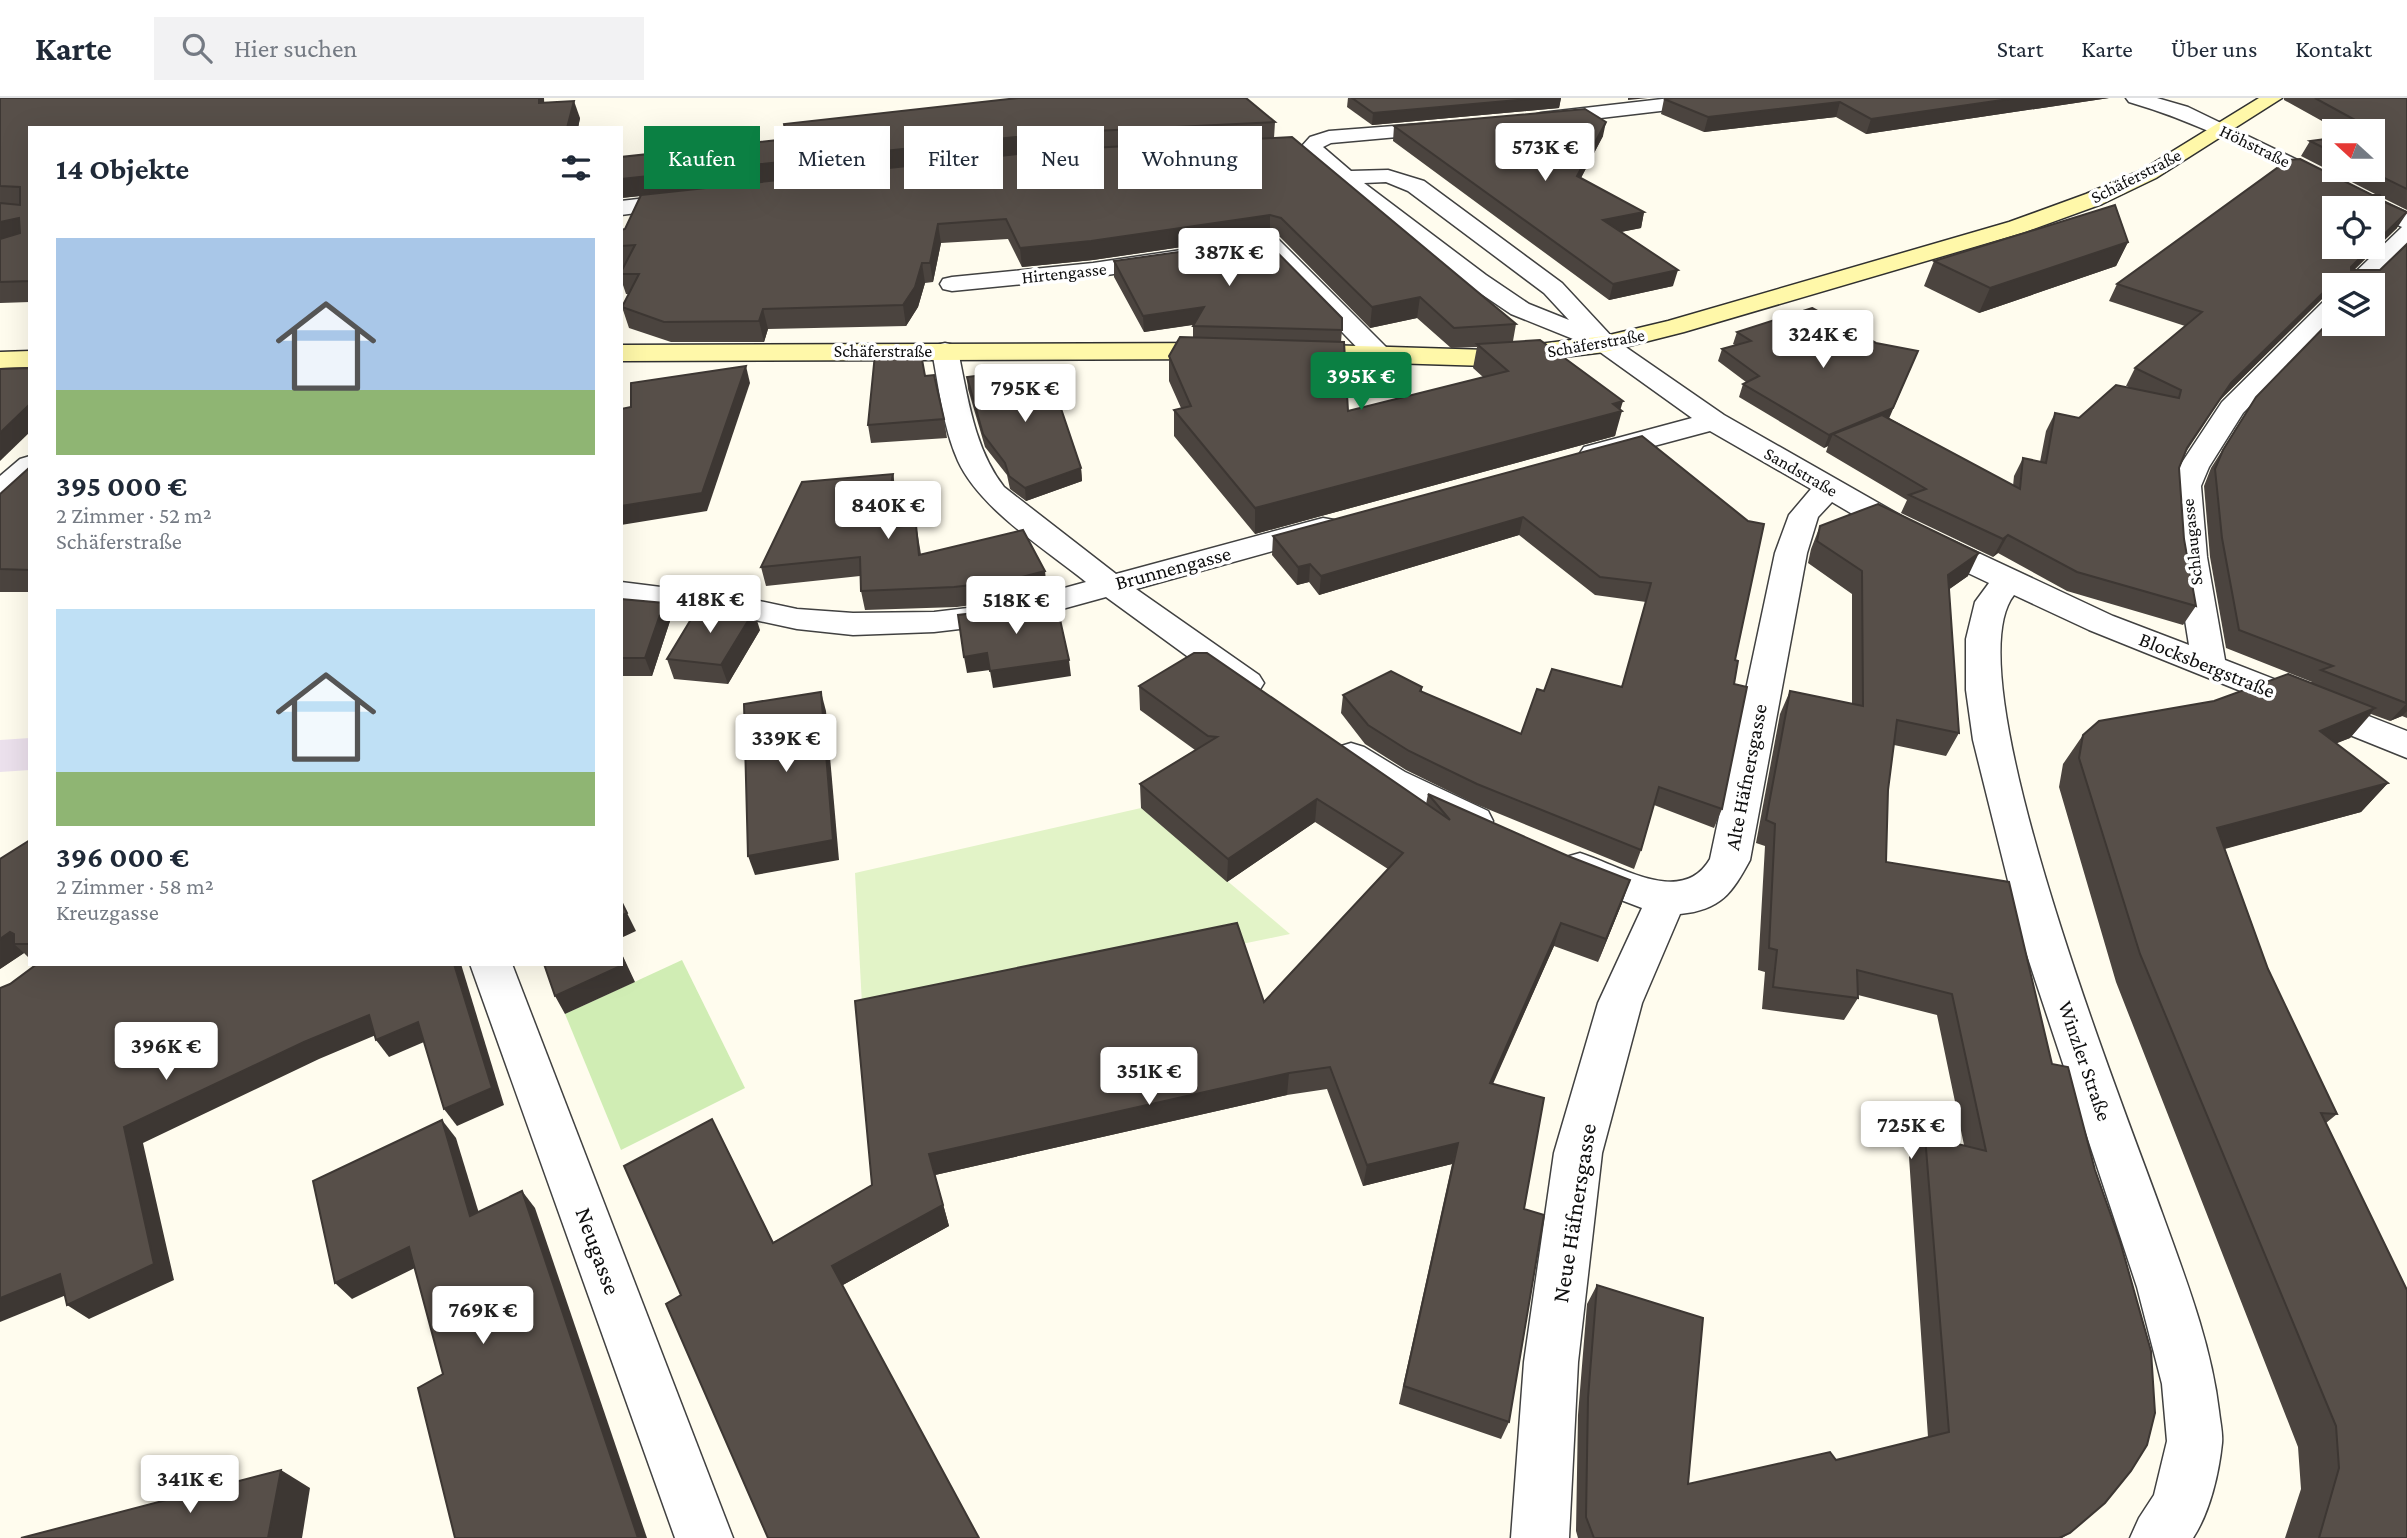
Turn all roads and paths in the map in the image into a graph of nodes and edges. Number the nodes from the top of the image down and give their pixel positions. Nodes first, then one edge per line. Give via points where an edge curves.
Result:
1 (1720, 98) edge
2 (2136, 98) edge
3 (2272, 98) edge
4 (1521, 121) edge
5 (1466, 126) edge
6 (2222, 129) junction
7 (1344, 178) junction
8 (704, 199) edge
9 (629, 207) edge
10 (2407, 222) edge
11 (625, 232) edge
12 (2407, 233) edge
13 (2366, 273) edge
14 (952, 284) dead end
15 (2322, 317) edge
16 (1605, 344) junction
17 (945, 351) junction
18 (623, 353) edge
19 (1380, 356) junction
20 (28, 359) edge
21 (0, 360) edge
22 (1714, 421) junction
23 (1566, 461) edge
24 (28, 467) edge
25 (1828, 489) junction
26 (0, 491) edge
27 (1351, 519) edge
28 (2008, 581) junction
29 (1110, 585) junction
30 (623, 592) edge
31 (2209, 666) junction
32 (1274, 702) edge
33 (1329, 741) edge
34 (2407, 745) edge
35 (1505, 835) edge
36 (1552, 856) edge
37 (1666, 900) junction
38 (492, 966) edge
39 (704, 1538) edge
40 (1540, 1538) edge
41 (2159, 1538) edge

1 - 4 street
2 - 6 street, Höhstraße
3 - 6 main road, Schäferstraße
5 - 7 street, Sandstraße via 1329,137 1302,148
6 - 10 street, Höhstraße
6 - 16 main road, Schäferstraße via 2149,174 2017,227
7 - 16 street, Sandstraße via 1476,281 1520,309
7 - 16 street, Sandstraße via 1388,176 1416,186 1553,288
8 - 9 street
9 - 11 street
12 - 13 street
14 - 19 street, Hirtengasse via 1093,270 1270,244
15 - 31 street, Schlaugasse via 2232,408 2186,486 2191,557
16 - 19 main road, Schäferstraße via 1488,358
16 - 22 street, Sandstraße
17 - 18 main road, Schäferstraße
17 - 19 main road, Schäferstraße
17 - 29 street via 968,454 978,477 993,494
20 - 21 main road
22 - 23 street
22 - 25 street, Sandstraße
24 - 26 street
25 - 28 street, Sandstraße
25 - 37 street, Alte Häfnersgasse via 1804,515 1791,553 1730,860 1718,881 1693,897
27 - 29 street, Brunnengasse
28 - 31 street, Blocksbergstraße
28 - 41 street, Winzler Straße via 1991,602 1983,639 1991,740 2046,949 2164,1287 2189,1384 2194,1441 2179,1508
29 - 30 street, Brunnengasse via 1011,613 934,622 853,624 797,620 741,607
29 - 32 street
31 - 34 street, Blocksbergstraße
33 - 35 street via 1392,781
36 - 37 street
37 - 40 street, Neue Häfnersgasse via 1620,1003 1578,1153 1551,1362
38 - 39 street, Neugasse

